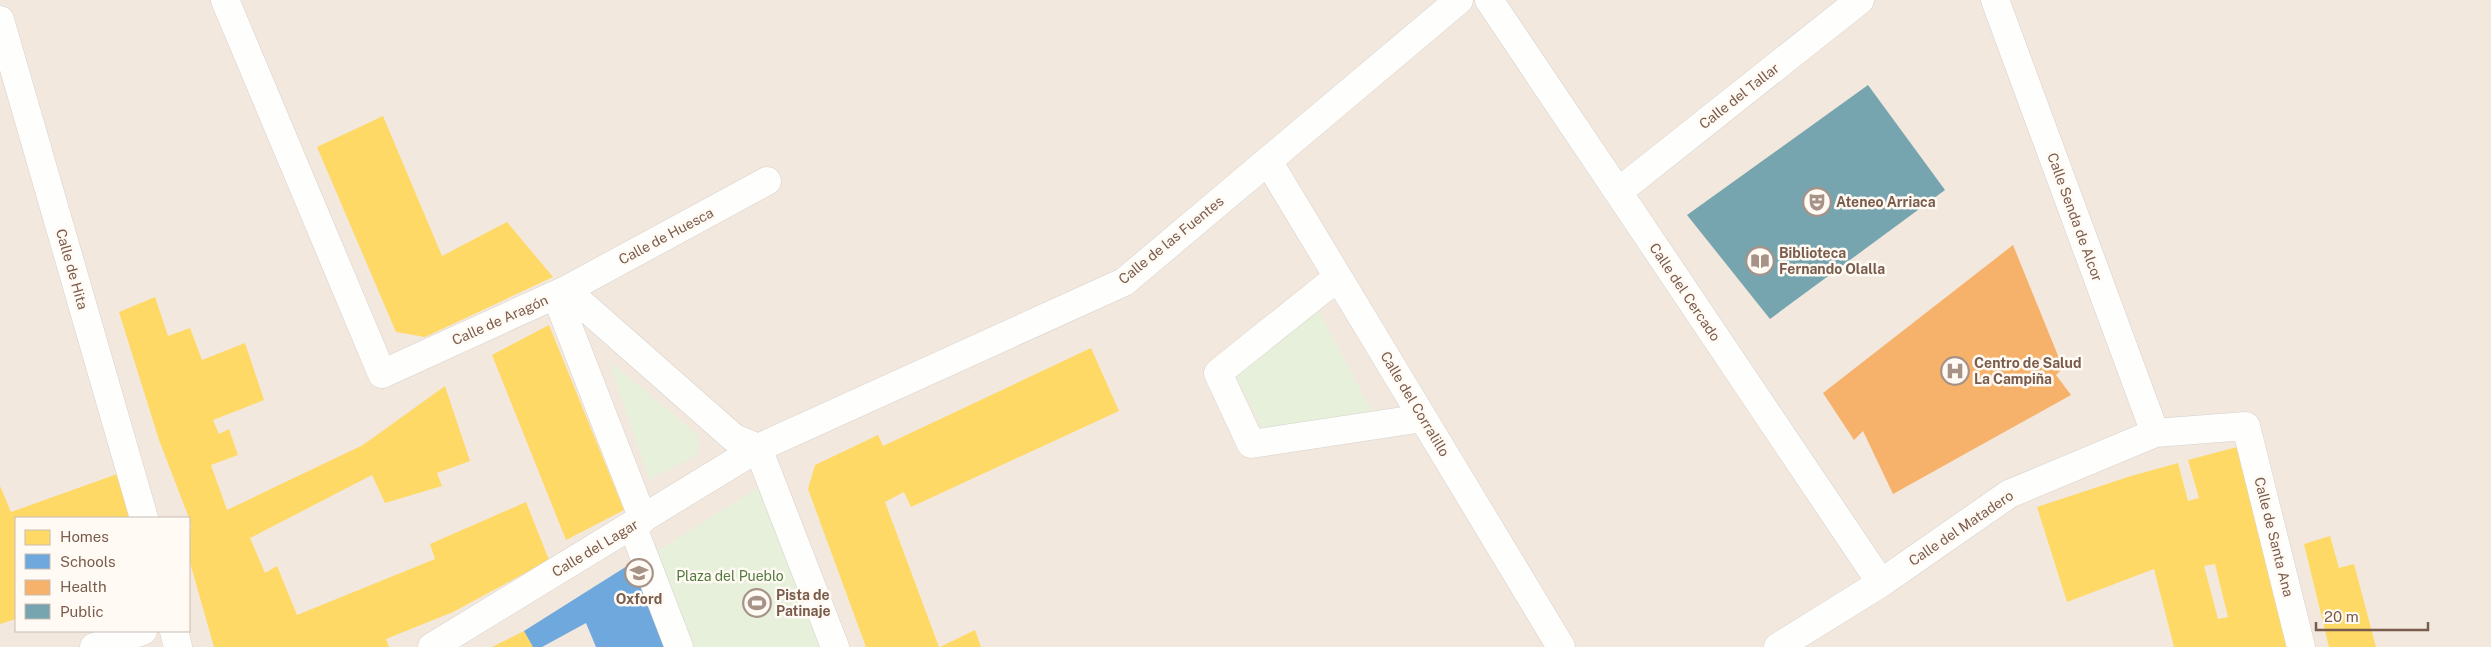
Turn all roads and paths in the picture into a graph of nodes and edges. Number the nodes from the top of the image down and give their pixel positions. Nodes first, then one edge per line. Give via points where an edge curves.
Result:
1 (225, 0) edge
2 (1459, 0) edge
3 (1489, 0) edge
4 (1860, 0) edge
5 (1995, 0) edge
6 (0, 20) edge
7 (1268, 161) junction
8 (767, 181) dead end
9 (1618, 192) junction
10 (1338, 277) junction
11 (560, 293) junction
12 (1423, 418) junction
13 (2246, 426) joint
14 (2155, 433) junction
15 (758, 448) junction
16 (144, 517) edge
17 (638, 522) junction
18 (1881, 583) junction
19 (140, 632) edge
20 (174, 632) edge
21 (1780, 646) edge
22 (94, 647) edge
23 (178, 647) edge
24 (432, 647) edge
25 (679, 647) edge
26 (834, 647) edge
27 (1561, 647) edge
28 (2301, 647) edge

1 - 11 street, Calle de Aragón via 382,374
2 - 7 street, Calle de las Fuentes
3 - 9 street, Calle del Cercado
4 - 9 street, Calle del Tallar
5 - 14 street, Calle Senda de Alcor
6 - 16 street, Calle de Hita
7 - 10 street, Calle del Corralillo
7 - 15 street, Calle de las Fuentes via 1124,282
8 - 11 street, Calle de Huesca
9 - 18 street, Calle del Cercado
10 - 12 street, Calle del Corralillo
10 - 12 street via 1218,372 1251,444
11 - 15 street, Calle de Aragón via 734,438
11 - 17 street
12 - 27 street, Calle del Corralillo
13 - 14 street, Calle del Matadero
13 - 28 street, Calle de Santa Ana
14 - 18 street, Calle del Matadero via 2009,494
15 - 17 street, Calle del Lagar
15 - 26 street
17 - 24 street, Calle del Lagar
17 - 25 street
18 - 21 street, Calle del Matadero
19 - 22 street
20 - 23 street

